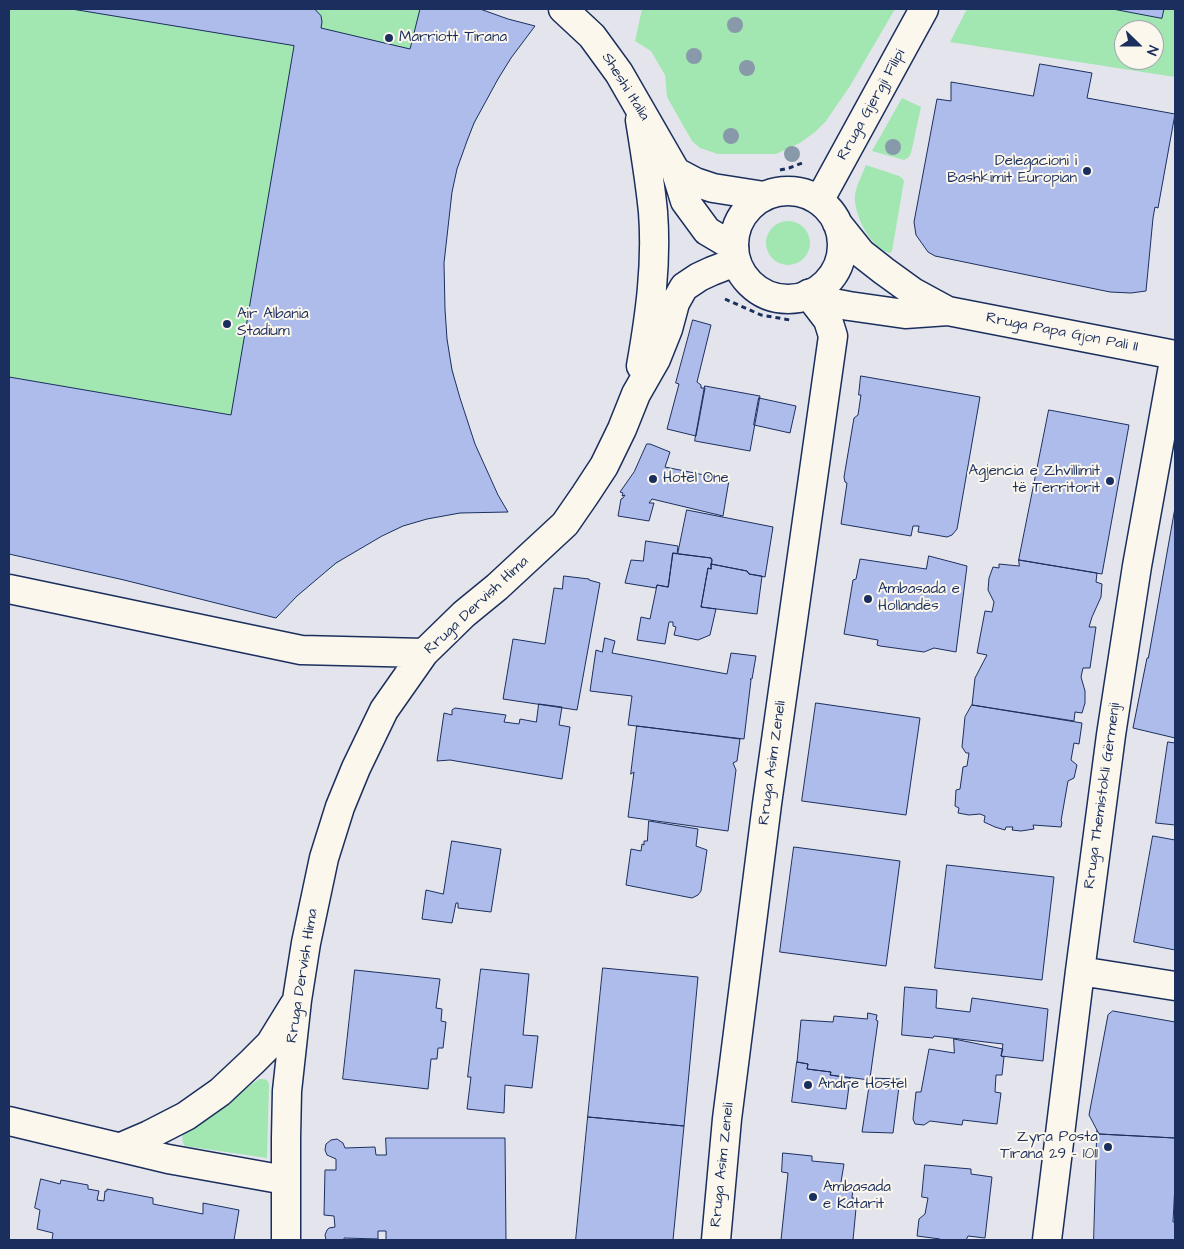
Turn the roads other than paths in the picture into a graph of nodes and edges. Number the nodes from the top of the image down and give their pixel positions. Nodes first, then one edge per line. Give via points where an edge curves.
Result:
1 (564, 9) edge
2 (924, 9) edge
3 (637, 105) junction
4 (676, 172) junction
5 (764, 196) junction
6 (819, 201) junction
7 (837, 223) junction
8 (735, 255) junction
9 (810, 294) junction
10 (948, 311) junction
11 (1175, 355) edge
12 (636, 394) junction
13 (9, 589) edge
14 (424, 653) junction
15 (1080, 971) junction
16 (1175, 986) edge
17 (297, 1000) junction
18 (9, 1121) edge
19 (121, 1147) junction
20 (285, 1180) junction
21 (286, 1240) edge
22 (716, 1240) edge
23 (1047, 1240) edge

1 - 3 street, Sheshi Italia via 592,36
2 - 6 street, Rruga Gjergji Filipi
3 - 4 street, Sheshi Italia
3 - 12 street via 650,187 654,252 652,297
4 - 5 street via 714,188
4 - 8 street, Sheshi Italia via 685,201 707,231
5 - 6 street via 792,191
5 - 8 street via 741,217 735,232
6 - 7 street
7 - 9 street via 841,239 835,271
7 - 10 street, Rruga Papa Gjon Pali II via 861,253 913,292
8 - 9 street via 746,279 758,290 774,297 792,299
8 - 12 street, Rruga Dervish Hima via 726,266 684,287 675,303 656,359
9 - 10 street, Rruga Papa Gjon Pali II via 833,303 879,311 905,314
9 - 22 street, Rruga Asim Zeneli via 828,320 833,336 767,804 727,1119
10 - 11 street, Rruga Papa Gjon Pali II
11 - 15 street, Rruga Themistokli Gërmenji via 1118,687
12 - 14 street, Rruga Dervish Hima via 604,466 565,524
13 - 14 street via 301,650
14 - 17 street, Rruga Dervish Hima via 384,710 340,807 324,858
15 - 16 street
15 - 23 street, Rruga Themistokli Gërmenji
17 - 19 street via 270,1044 220,1092 186,1116
17 - 20 street, Rruga Dervish Hima via 288,1091
18 - 19 street
19 - 20 street
20 - 21 street, Rruga Dervish Hima

